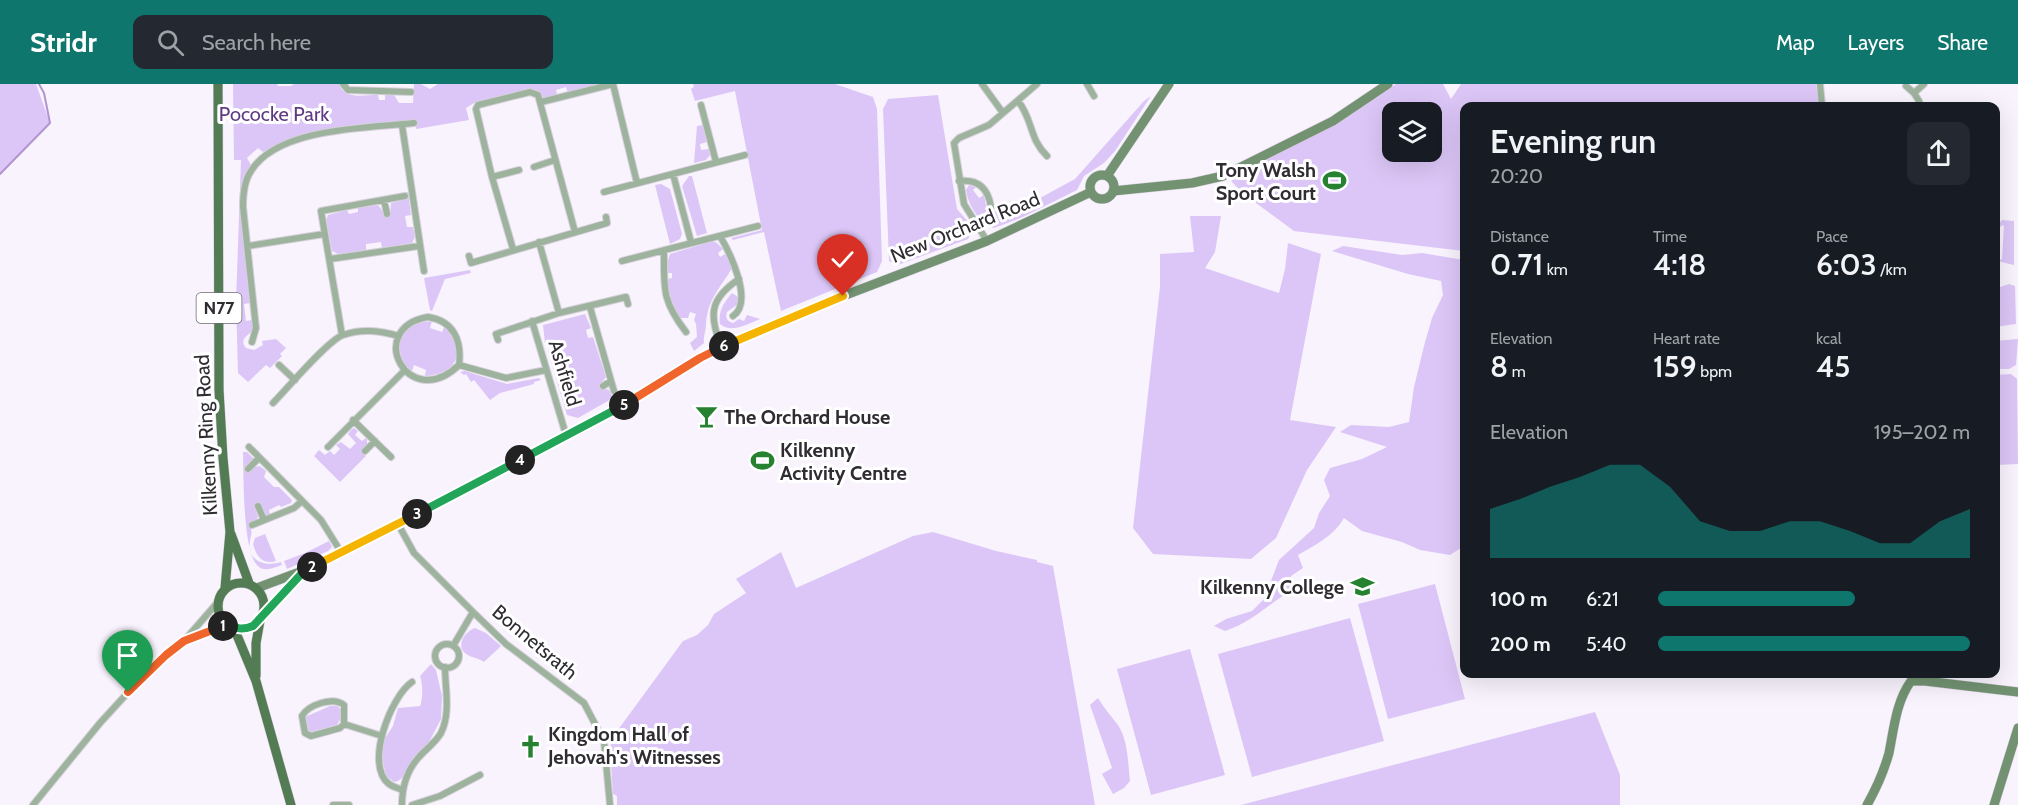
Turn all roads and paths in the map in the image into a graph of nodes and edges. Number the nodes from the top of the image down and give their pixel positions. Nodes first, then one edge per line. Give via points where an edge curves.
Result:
1 (218, 84) edge
2 (343, 84) edge
3 (613, 84) edge
4 (981, 84) edge
5 (1037, 84) edge
6 (1087, 84) edge
7 (1169, 84) edge
8 (1388, 84) edge
9 (1820, 84) edge
10 (1924, 84) edge
11 (1906, 86) dead end
12 (411, 92) dead end
13 (1914, 93) junction
14 (1094, 96) dead end
15 (1018, 101) junction
16 (1919, 101) dead end
17 (541, 102) junction
18 (1822, 102) edge
19 (701, 105) dead end
20 (1003, 113) junction
21 (414, 123) dead end
22 (402, 125) junction
23 (745, 155) dead end
24 (1047, 156) dead end
25 (555, 160) junction
26 (716, 162) junction
27 (534, 167) dead end
28 (519, 170) dead end
29 (673, 174) junction
30 (492, 177) junction
31 (1107, 177) junction
32 (958, 181) junction
33 (637, 183) junction
34 (1113, 190) junction
35 (604, 192) dead end
36 (1091, 192) junction
37 (405, 196) dead end
38 (384, 200) junction
39 (991, 207) dead end
40 (387, 213) dead end
41 (606, 218) dead end
42 (758, 226) dead end
43 (575, 232) junction
44 (324, 234) junction
45 (720, 236) junction
46 (987, 241) junction
47 (539, 242) junction
48 (691, 242) junction
49 (248, 246) junction
50 (419, 246) junction
51 (513, 249) junction
52 (664, 252) junction
53 (469, 256) dead end
54 (330, 259) junction
55 (622, 261) dead end
56 (424, 271) dead end
57 (739, 279) junction
58 (628, 304) dead end
59 (590, 307) junction
60 (559, 313) junction
61 (733, 316) dead end
62 (532, 321) junction
63 (686, 332) dead end
64 (342, 335) junction
65 (399, 336) junction
66 (498, 340) dead end
67 (252, 342) dead end
68 (722, 347) junction
69 (459, 364) junction
70 (279, 365) dead end
71 (404, 370) junction
72 (546, 370) junction
73 (296, 380) junction
74 (611, 381) junction
75 (603, 386) dead end
76 (614, 391) dead end
77 (273, 403) dead end
78 (353, 420) junction
79 (566, 435) junction
80 (375, 441) junction
81 (249, 447) dead end
82 (328, 447) dead end
83 (365, 451) dead end
84 (391, 457) dead end
85 (259, 458) junction
86 (248, 469) dead end
87 (302, 501) junction
88 (258, 506) dead end
89 (264, 520) junction
90 (398, 524) junction
91 (252, 525) dead end
92 (230, 532) junction
93 (341, 552) junction
94 (305, 570) junction
95 (253, 585) junction
96 (225, 588) junction
97 (218, 602) junction
98 (473, 612) junction
99 (262, 617) junction
100 (230, 626) junction
101 (184, 641) junction
102 (453, 646) junction
103 (445, 667) junction
104 (1910, 678) edge
105 (1914, 678) edge
106 (256, 681) junction
107 (412, 682) dead end
108 (2018, 692) edge
109 (344, 724) junction
110 (2018, 728) edge
111 (382, 736) junction
112 (480, 775) dead end
113 (402, 790) junction
114 (33, 805) edge
115 (291, 805) edge
116 (333, 805) edge
117 (349, 805) edge
118 (402, 805) edge
119 (412, 805) edge
120 (610, 805) edge
121 (1867, 805) edge
122 (1994, 805) edge

1 - 92 main road, Kilkenny Ring Road / N77 via 219,390
2 - 12 street via 348,90
3 - 17 street
3 - 33 street
4 - 20 street
5 - 15 street
6 - 14 street
7 - 31 street
8 - 34 street via 1333,121 1223,176 1192,183
9 - 18 street
10 - 13 street
11 - 13 street
13 - 16 street
15 - 20 street
15 - 24 street via 1030,120 1034,140
17 - 25 street
17 - 30 street via 530,92 478,105
19 - 26 street
20 - 32 street via 989,125 955,140
21 - 22 street
22 - 49 street via 313,135 264,157 251,171 245,188
22 - 50 street
23 - 26 street
25 - 27 street
25 - 43 street
26 - 29 street
28 - 30 street
29 - 33 street
29 - 48 street
30 - 51 street
31 - 34 street
31 - 36 street via 1094,178
32 - 39 street via 978,183 990,198
32 - 46 street via 965,209
33 - 35 street
34 - 36 street via 1102,199
36 - 46 street, New Orchard Road
37 - 38 street
38 - 40 street
38 - 44 street via 321,211
41 - 43 street via 608,223
42 - 45 street
43 - 47 street
44 - 49 street
44 - 54 street
45 - 48 street
45 - 57 street
46 - 68 street, New Orchard Road
47 - 51 street
47 - 60 street, Ashfield
48 - 52 street
49 - 67 street via 256,328
50 - 54 street
50 - 56 street
51 - 53 street via 471,263
52 - 55 street
52 - 63 street via 663,282 669,309
54 - 64 street
57 - 61 street via 741,305
57 - 68 street via 728,286 713,312 713,326
58 - 59 street, Ashfield via 626,297
59 - 60 street, Ashfield
59 - 74 street
60 - 62 street, Ashfield
62 - 66 street, Ashfield via 496,334
62 - 72 street, Ashfield
64 - 65 street via 376,330
64 - 73 street
65 - 69 street via 407,326 421,319 434,318 446,323 459,339
65 - 71 street via 396,352
68 - 79 street, New Orchard Road
69 - 71 street via 436,379 425,380
69 - 72 street via 506,378
70 - 73 street
71 - 78 street
72 - 79 street, Ashfield
73 - 77 street
74 - 75 street, Ashfield
74 - 76 street
78 - 80 street
78 - 82 street
79 - 90 street, New Orchard Road
80 - 83 street
80 - 84 street
81 - 85 street
85 - 86 street
85 - 87 street
87 - 89 street
87 - 93 street via 329,530
88 - 89 street
89 - 91 street
90 - 93 street, New Orchard Road
90 - 98 street, Bonnetsrath via 414,553
92 - 95 main road, Kilkenny Ring Road / N77
92 - 96 main road, Kilkenny Ring Road / N77
93 - 94 street, New Orchard Road
94 - 95 street, New Orchard Road
94 - 99 street, New Orchard Road
95 - 96 main road via 239,582
95 - 99 main road, N77 via 265,603
96 - 97 main road, N77
97 - 100 main road, N77 via 220,617
97 - 101 street
98 - 102 street
98 - 120 street, Bonnetsrath via 506,644 584,703 604,741
99 - 100 main road via 244,629
99 - 106 main road, N77 via 256,643
100 - 101 street
100 - 106 main road, N77
101 - 114 street via 133,687
102 - 103 street via 459,659
102 - 103 street via 442,645 437,651 438,663
103 - 113 street via 446,719 440,735 417,759
104 - 121 street via 1899,704 1888,756
105 - 108 street
106 - 115 main road, N77
107 - 111 street via 400,693
109 - 109 street via 311,736 305,733 302,716 310,708 340,702 344,705
109 - 111 street
110 - 122 street
111 - 113 street via 378,760 382,775 388,784
112 - 119 street via 440,796
113 - 118 street
116 - 117 street

